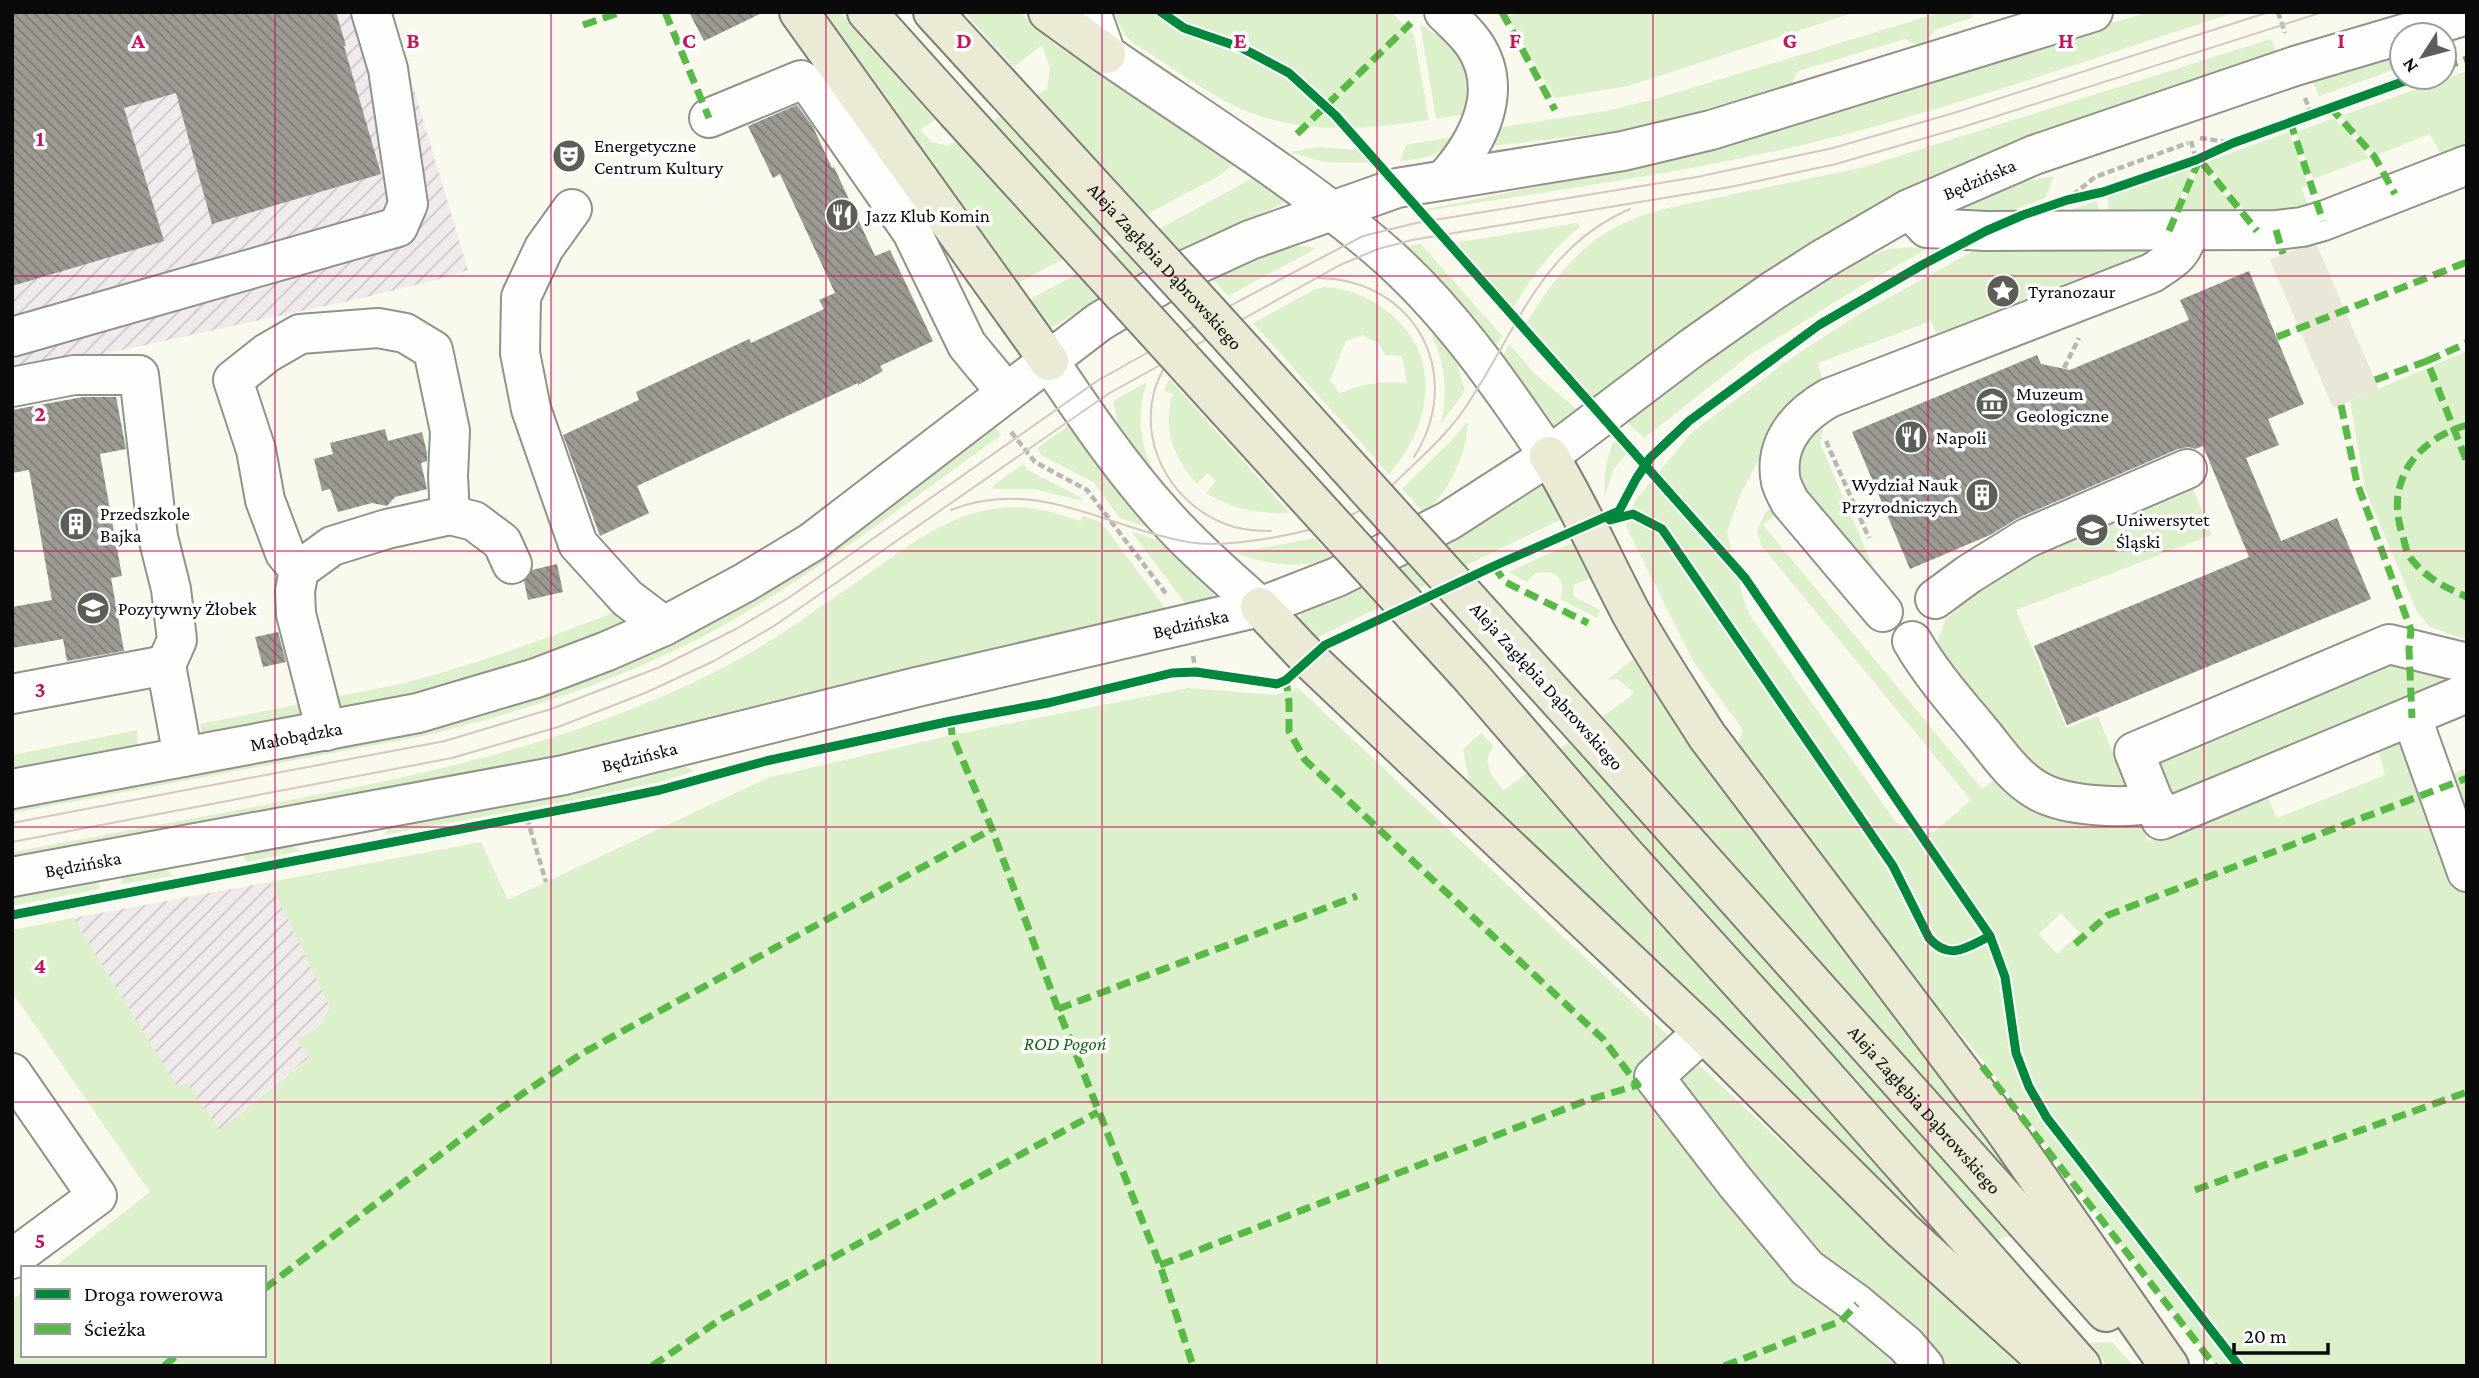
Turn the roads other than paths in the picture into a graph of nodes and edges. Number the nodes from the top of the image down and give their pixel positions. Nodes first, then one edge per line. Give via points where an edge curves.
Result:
1 (371, 12) edge
2 (799, 12) edge
3 (867, 12) edge
4 (933, 12) edge
5 (1048, 12) edge
6 (1091, 12) edge
7 (1444, 12) edge
8 (2093, 12) edge
9 (2467, 15) edge
10 (1106, 54) junction
11 (722, 113) dead end
12 (2467, 165) edge
13 (1444, 180) junction
14 (572, 209) dead end
15 (1909, 209) junction
16 (1332, 212) junction
17 (2188, 231) junction
18 (12, 337) edge
19 (1049, 361) junction
20 (12, 387) edge
21 (1007, 410) junction
22 (1549, 456) junction
23 (2187, 470) dead end
24 (450, 515) junction
25 (512, 564) dead end
26 (299, 570) junction
27 (1935, 599) junction
28 (1260, 607) junction
29 (1883, 612) junction
30 (664, 626) junction
31 (1912, 641) junction
32 (2467, 663) edge
33 (166, 665) junction
34 (2467, 693) edge
35 (12, 694) edge
36 (2412, 718) junction
37 (326, 731) junction
38 (183, 757) junction
39 (12, 789) edge
40 (2155, 803) junction
41 (2467, 872) edge
42 (12, 877) edge
43 (1703, 1032) junction
44 (12, 1073) edge
45 (12, 1259) edge
46 (1924, 1366) edge
47 (2052, 1366) edge
48 (2081, 1366) edge
49 (2155, 1366) edge
50 (2169, 1366) edge

1 - 18 street via 388,69 408,204 398,228
2 - 19 main road
3 - 48 main road, bridge via 1472,678
4 - 49 main road, Aleja Zagłębia Dąbrowskiego, bridge via 1596,741
5 - 10 main road
6 - 10 street
7 - 13 street via 1475,45 1488,83 1485,120 1464,159
8 - 13 street via 1711,130 1623,151
9 - 15 street, Będzińska via 2295,66 2034,155
10 - 16 street
11 - 21 street via 801,80 810,85 912,232 967,345
12 - 17 street via 2302,228
13 - 16 street via 1397,188
14 - 30 street via 544,248 521,297 520,353 531,409 578,544 627,598
15 - 17 street via 1927,228
15 - 22 street, Będzińska via 1774,290
16 - 19 street via 1250,240 1187,269 1100,322
16 - 22 street via 1378,248 1450,322 1500,383
17 - 29 street via 2179,255 2152,273 1829,397 1809,409 1788,432 1781,482 1790,502
19 - 21 street
19 - 28 street, Będzińska via 1160,511
20 - 33 street via 74,375 139,374 177,640
21 - 30 street via 812,542
22 - 28 street, Będzińska via 1448,521 1337,577
22 - 50 main road via 1631,612 1707,736 2001,1125
23 - 27 street via 2027,538
24 - 25 street via 474,521 502,542
24 - 26 street via 332,546
24 - 26 street via 450,431 433,350 405,333 378,328 300,334 233,380 256,450 265,500 285,553
26 - 37 street via 296,614
27 - 29 street via 1916,586 1904,586 1893,592
27 - 31 street via 1939,611 1936,626 1927,636
28 - 42 street, Będzińska via 564,775
28 - 43 main road via 1309,659
29 - 31 street via 1887,627 1898,638
30 - 37 street, Małobądzka via 573,664 418,713
31 - 40 street via 2010,767 2035,789 2058,799 2107,805
32 - 40 street via 2389,644 2134,752
33 - 35 street
33 - 38 street
34 - 36 street
36 - 40 street via 2161,820
36 - 41 street
37 - 38 street, Małobądzka
38 - 39 street, Małobądzka
43 - 46 street via 1646,1081 1807,1268 1906,1345
43 - 47 main road via 1902,1230
44 - 45 street via 97,1196

